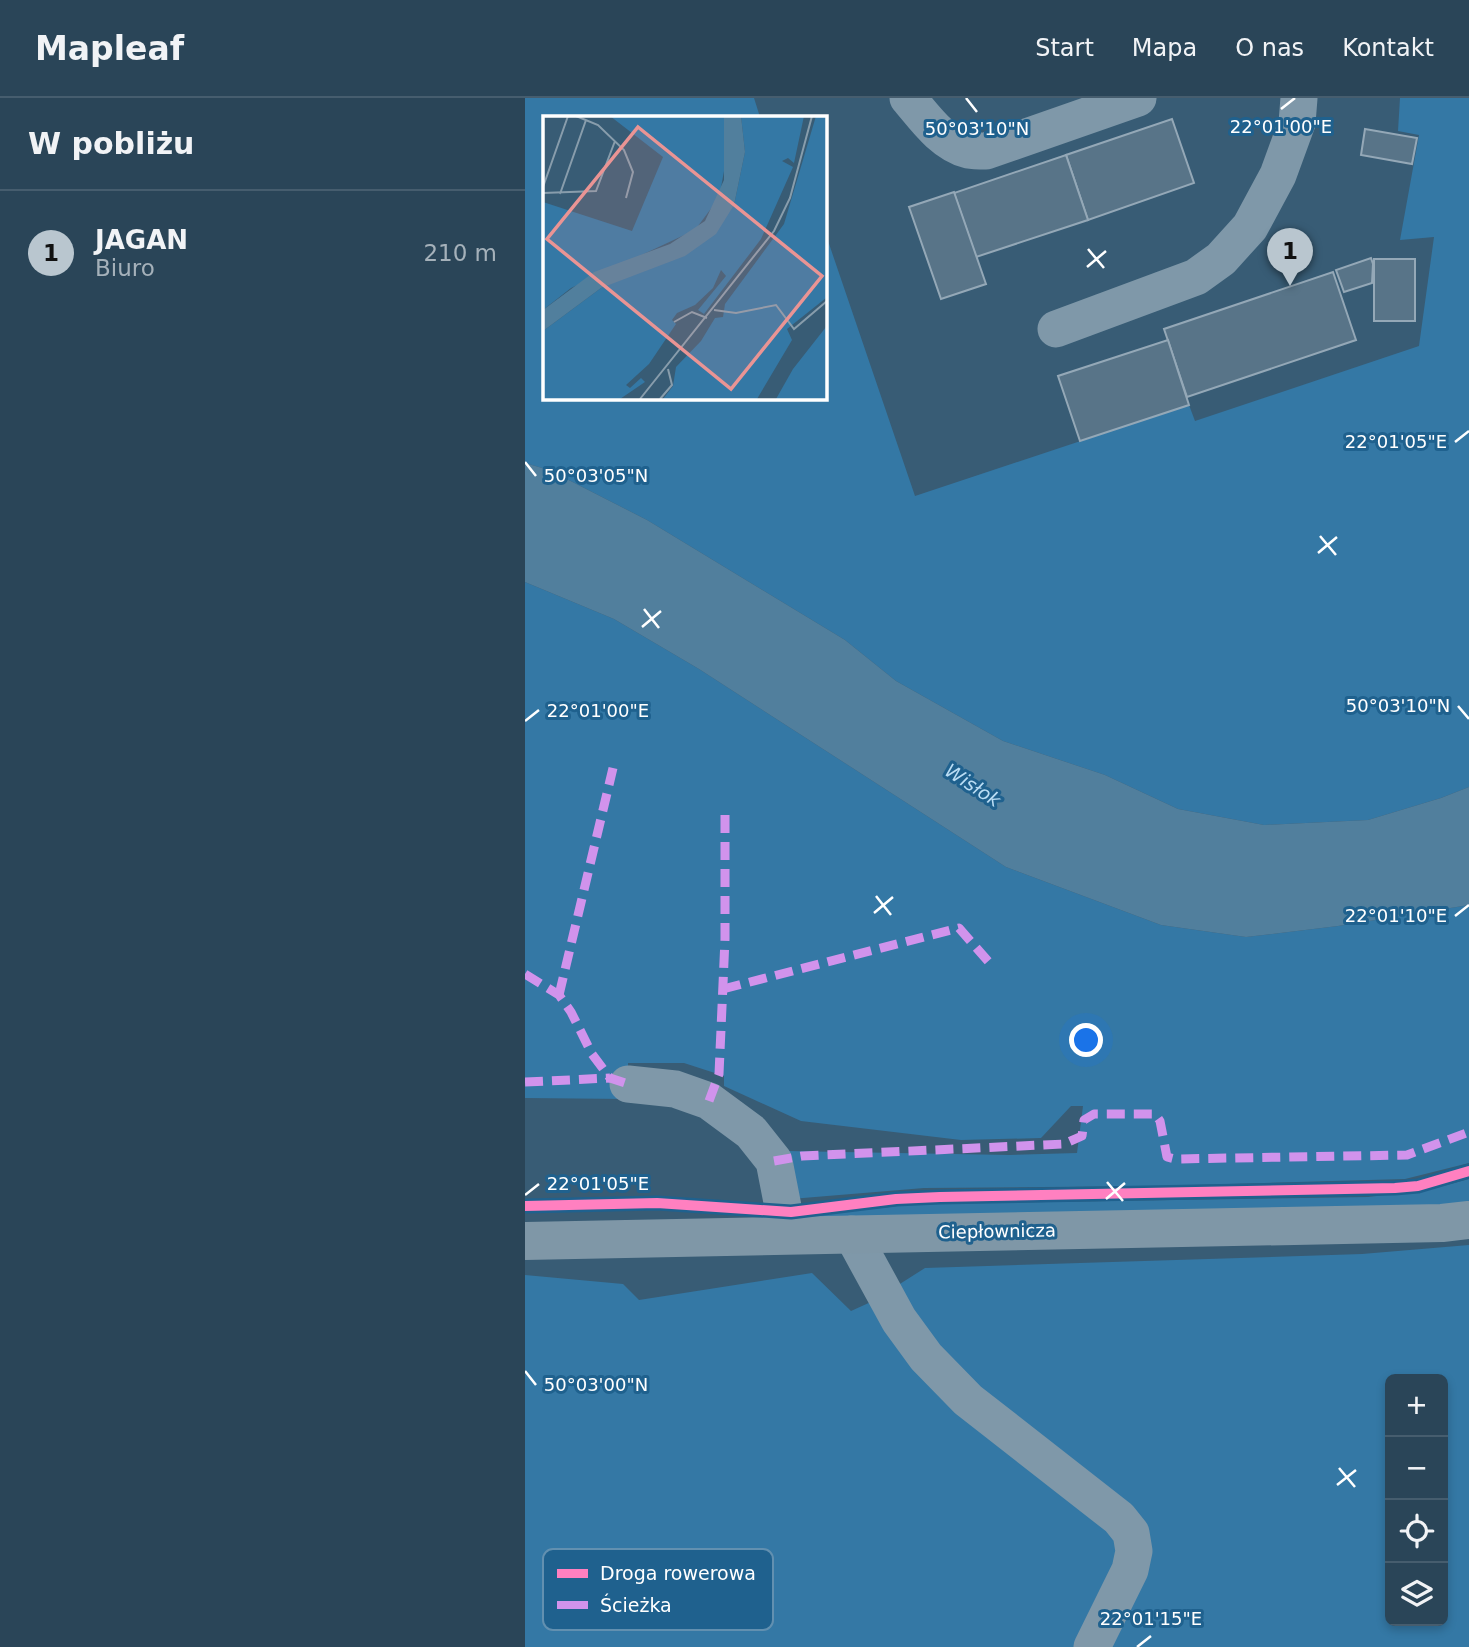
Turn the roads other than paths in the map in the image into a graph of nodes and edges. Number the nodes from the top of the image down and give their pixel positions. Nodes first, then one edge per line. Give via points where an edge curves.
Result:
1 (908, 98) edge
2 (1137, 98) edge
3 (1299, 98) edge
4 (1056, 329) dead end
5 (628, 1084) dead end
6 (1469, 1220) edge
7 (852, 1234) junction
8 (783, 1235) junction
9 (525, 1241) edge
10 (1092, 1647) edge

1 - 2 lane via 951,143 986,151
3 - 4 lane via 1297,123 1277,175 1251,227 1221,259 1196,277
5 - 8 lane via 675,1090 709,1101 751,1132 774,1161 784,1212
6 - 7 main road, Ciepłownicza
7 - 8 main road, Ciepłownicza
7 - 10 lane via 899,1320 926,1357 968,1400 1119,1518 1131,1533 1130,1570
8 - 9 main road, Ciepłownicza

